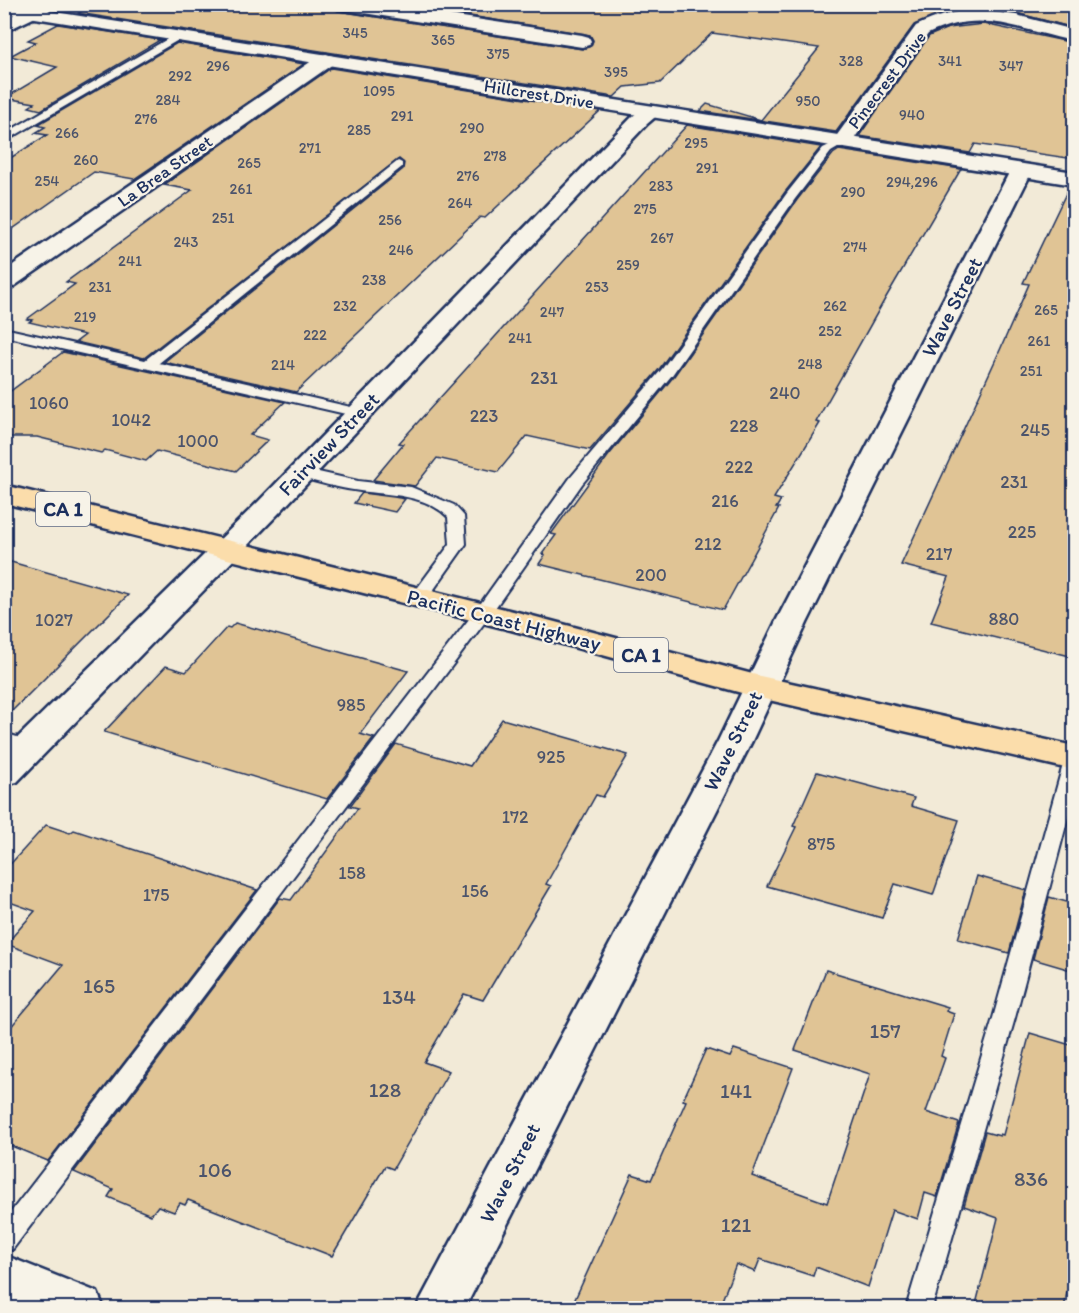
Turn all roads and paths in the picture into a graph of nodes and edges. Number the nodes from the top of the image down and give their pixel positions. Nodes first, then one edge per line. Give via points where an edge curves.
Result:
1 (338, 4) edge
2 (4, 8) edge
3 (40, 8) edge
4 (956, 8) edge
5 (4, 27) edge
6 (180, 36) junction
7 (1074, 36) edge
8 (582, 41) dead end
9 (326, 60) junction
10 (651, 112) junction
11 (4, 139) edge
12 (842, 142) junction
13 (398, 165) dead end
14 (1021, 171) junction
15 (1074, 179) edge
16 (4, 282) edge
17 (4, 332) edge
18 (148, 365) junction
19 (359, 413) junction
20 (301, 473) junction
21 (4, 494) edge
22 (225, 549) junction
23 (419, 598) junction
24 (482, 614) junction
25 (760, 687) junction
26 (17, 743) edge
27 (1074, 759) edge
28 (4, 773) edge
29 (4, 1241) edge
30 (4, 1276) edge
31 (80, 1308) edge
32 (440, 1308) edge
33 (919, 1308) edge

1 - 8 street
2 - 3 street, Hillcrest Drive
3 - 5 street
3 - 6 street, Hillcrest Drive
4 - 7 street, Pinecrest Drive via 995,14
4 - 12 street, Pinecrest Drive via 922,30
6 - 9 street, Hillcrest Drive
6 - 11 lane
9 - 10 street, Hillcrest Drive
9 - 16 street, La Brea Street
10 - 12 street, Hillcrest Drive
10 - 19 street, Fairview Street
12 - 14 street, Hillcrest Drive
12 - 24 lane via 827,150 791,196 667,372 576,481
13 - 18 lane
14 - 15 street, Hillcrest Drive
14 - 25 street, Wave Street
17 - 18 lane
18 - 19 lane
19 - 20 street, Fairview Street
20 - 22 street, Fairview Street
20 - 23 lane via 358,486 405,490 448,508 456,516 458,544
21 - 22 highway, Pacific Coast Highway / CA 1
22 - 23 highway, Pacific Coast Highway / CA 1
22 - 26 street, Fairview Street
23 - 24 highway, Pacific Coast Highway / CA 1
24 - 25 highway, Pacific Coast Highway / CA 1
24 - 29 lane
25 - 27 highway, Pacific Coast Highway / CA 1
25 - 32 street, Wave Street
26 - 28 street, Fairview Street
27 - 33 lane via 1004,1018
30 - 31 street

